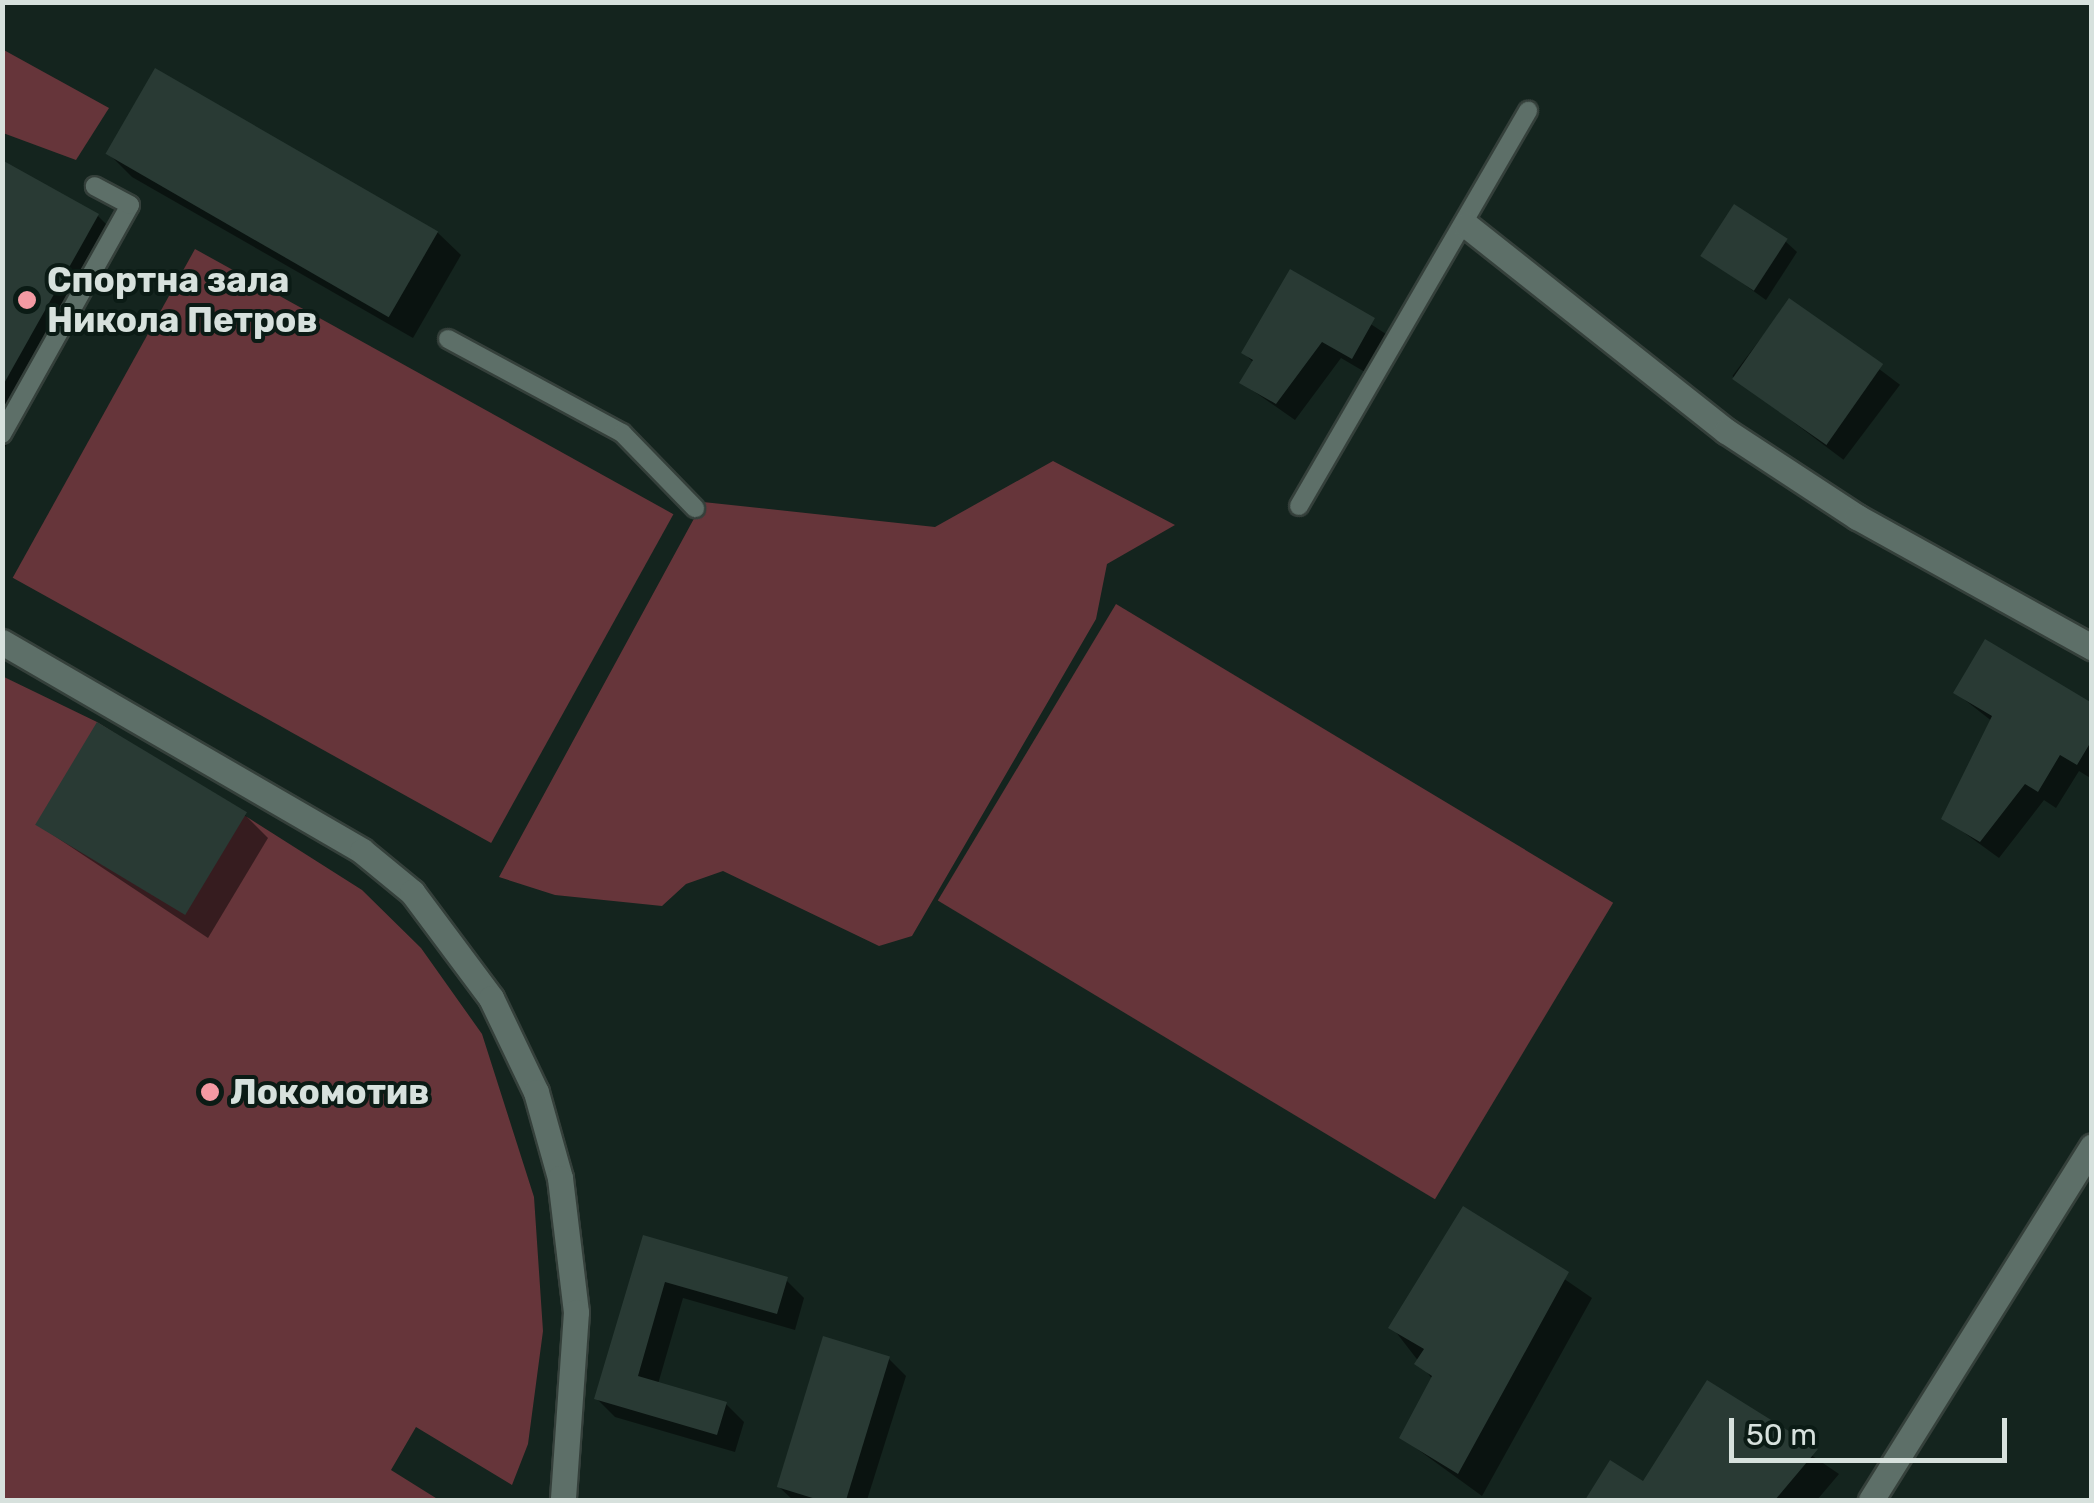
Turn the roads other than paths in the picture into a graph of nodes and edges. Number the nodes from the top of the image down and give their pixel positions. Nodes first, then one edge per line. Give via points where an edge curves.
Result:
1 (1528, 111) dead end
2 (96, 186) dead end
3 (1466, 225) junction
4 (448, 339) dead end
5 (2, 434) edge
6 (1299, 506) dead end
7 (695, 508) dead end
8 (2, 642) edge
9 (2092, 647) edge
10 (2092, 1146) edge
11 (563, 1500) edge
12 (1871, 1500) edge

1 - 3 lane via 1498,152
2 - 5 lane via 130,205
3 - 6 lane
3 - 9 street via 1726,431 1857,518
4 - 7 lane via 622,433
8 - 11 street via 362,851 412,892 491,998 536,1092 560,1178 576,1312
10 - 12 street

